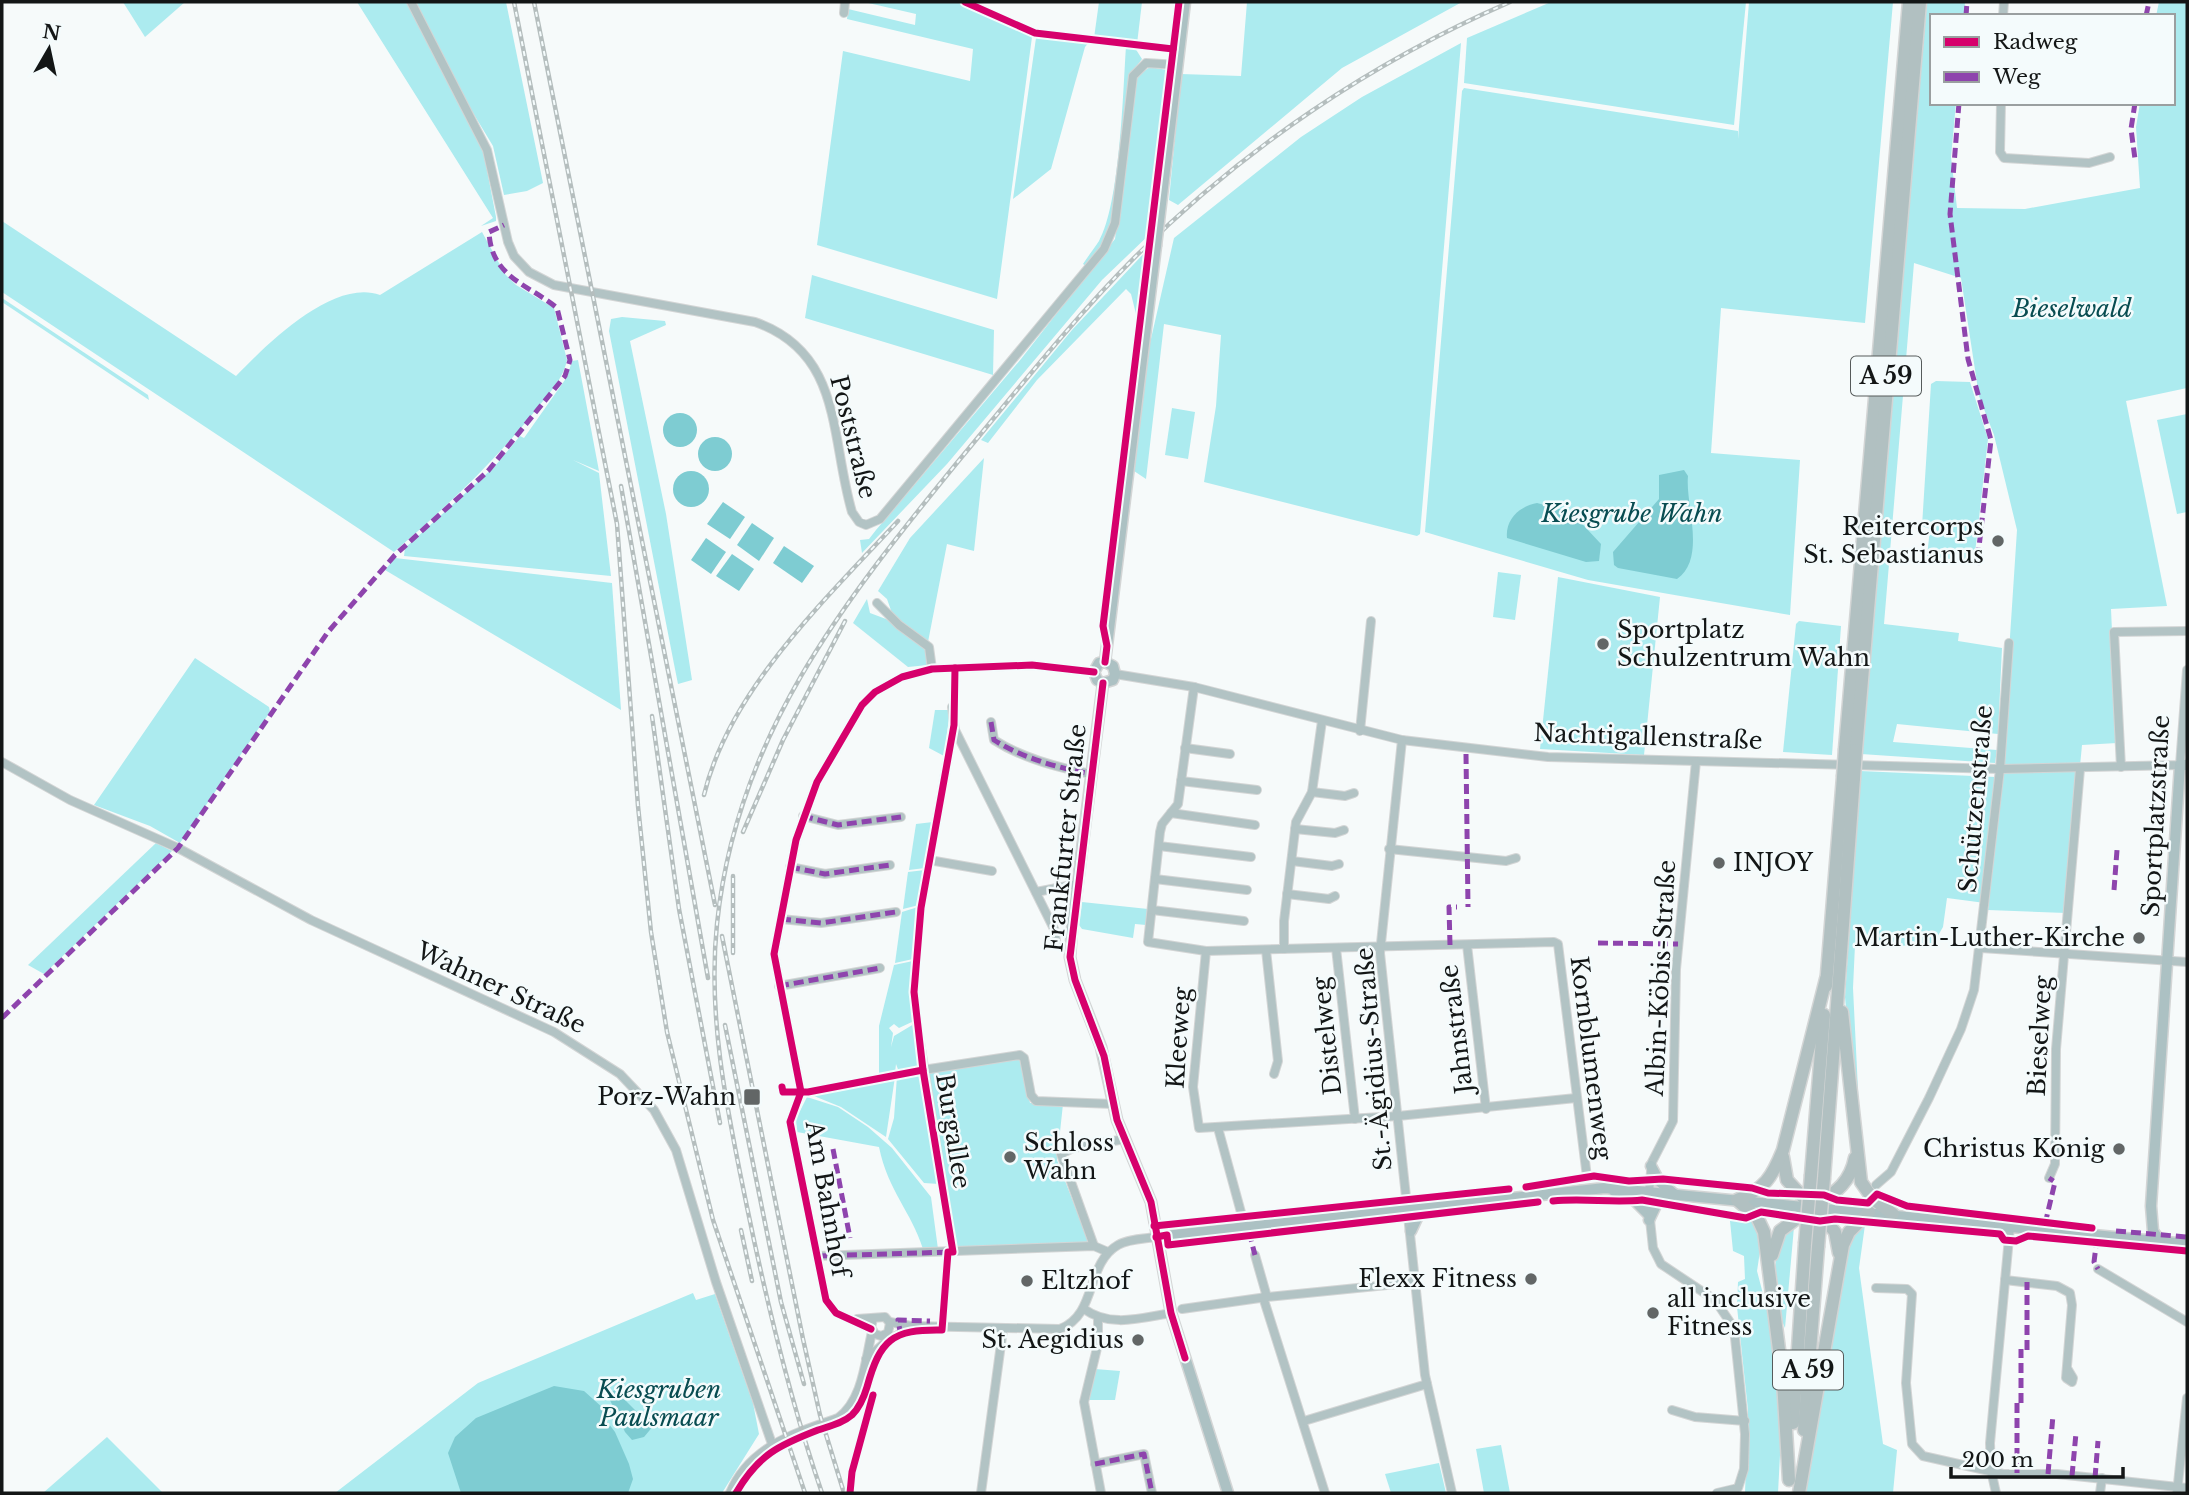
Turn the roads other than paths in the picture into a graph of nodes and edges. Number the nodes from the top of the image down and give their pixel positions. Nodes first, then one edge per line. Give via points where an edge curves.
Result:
1 (411, 2) edge
2 (845, 2) edge
3 (1185, 2) edge
4 (1909, 2) edge
5 (1920, 2) edge
6 (844, 13) dead end
7 (1178, 65) junction
8 (2001, 105) edge
9 (2110, 157) dead end
10 (877, 603) dead end
11 (1371, 621) dead end
12 (2187, 631) edge
13 (2009, 643) dead end
14 (1105, 662) junction
15 (932, 669) junction
16 (2187, 670) edge
17 (1094, 671) junction
18 (1115, 674) junction
19 (1103, 683) junction
20 (1194, 687) junction
21 (952, 707) dead end
22 (1322, 721) junction
23 (990, 722) dead end
24 (954, 725) junction
25 (1360, 731) junction
26 (1402, 740) junction
27 (1185, 748) junction
28 (1851, 750) junction
29 (1230, 754) dead end
30 (1696, 761) junction
31 (2, 762) edge
32 (2184, 765) edge
33 (2121, 767) junction
34 (2000, 769) junction
35 (2080, 769) junction
36 (1091, 774) junction
37 (1848, 777) junction
38 (1181, 780) junction
39 (1257, 790) dead end
40 (1312, 792) junction
41 (1354, 793) dead end
42 (1171, 813) junction
43 (803, 816) junction
44 (901, 817) dead end
45 (1255, 825) dead end
46 (1295, 829) junction
47 (1345, 830) dead end
48 (1159, 845) junction
49 (1389, 849) junction
50 (1251, 857) dead end
51 (1516, 858) dead end
52 (929, 860) junction
53 (1292, 861) junction
54 (1339, 864) dead end
55 (890, 865) dead end
56 (790, 867) junction
57 (992, 871) dead end
58 (1155, 878) junction
59 (1078, 884) junction
60 (1247, 890) dead end
61 (1036, 892) junction
62 (1287, 894) junction
63 (1335, 896) dead end
64 (922, 901) dead end
65 (1152, 910) junction
66 (896, 912) dead end
67 (781, 919) junction
68 (1244, 921) dead end
69 (1056, 944) dead end
70 (1467, 945) junction
71 (1841, 945) junction
72 (1380, 947) junction
73 (1336, 948) junction
74 (1981, 948) junction
75 (1283, 949) junction
76 (1266, 950) junction
77 (1206, 951) junction
78 (2063, 955) junction
79 (2167, 961) junction
80 (2187, 962) edge
81 (880, 968) dead end
82 (1826, 979) junction
83 (779, 986) junction
84 (916, 1017) dead end
85 (923, 1069) junction
86 (1274, 1074) dead end
87 (1576, 1098) junction
88 (1113, 1104) junction
89 (1486, 1108) junction
90 (1398, 1116) junction
91 (1355, 1119) junction
92 (1218, 1128) junction
93 (1125, 1139) junction
94 (1783, 1150) junction
95 (1856, 1153) junction
96 (1651, 1166) junction
97 (1818, 1176) junction
98 (1587, 1177) dead end
99 (2049, 1178) dead end
100 (1876, 1185) dead end
101 (1605, 1188) junction
102 (1647, 1191) junction
103 (1674, 1194) junction
104 (1737, 1200) junction
105 (1430, 1206) junction
106 (1813, 1207) junction
107 (1408, 1208) junction
108 (1869, 1212) junction
109 (1893, 1214) junction
110 (2151, 1215) junction
111 (1649, 1218) junction
112 (1245, 1227) junction
113 (2010, 1227) junction
114 (1411, 1231) junction
115 (1156, 1237) junction
116 (2137, 1239) junction
117 (2160, 1241) junction
118 (2187, 1244) edge
119 (1094, 1246) junction
120 (953, 1252) junction
121 (1108, 1252) junction
122 (1255, 1255) dead end
123 (817, 1256) junction
124 (1840, 1264) junction
125 (1770, 1266) junction
126 (2098, 1269) dead end
127 (2005, 1280) junction
128 (1417, 1282) junction
129 (1876, 1288) dead end
130 (1265, 1297) junction
131 (1084, 1309) junction
132 (1176, 1311) junction
133 (1098, 1319) junction
134 (2187, 1322) edge
135 (913, 1326) junction
136 (872, 1327) junction
137 (1003, 1329) junction
138 (887, 1330) junction
139 (865, 1357) junction
140 (2067, 1368) dead end
141 (1427, 1384) junction
142 (2187, 1398) edge
143 (1672, 1410) dead end
144 (1304, 1420) junction
145 (1745, 1421) junction
146 (772, 1444) junction
147 (1095, 1464) junction
148 (1991, 1470) junction
149 (2102, 1478) junction
150 (1789, 1487) edge
151 (2187, 1488) edge
152 (2177, 1490) edge
153 (730, 1493) edge
154 (981, 1493) edge
155 (1101, 1493) edge
156 (1152, 1493) edge
157 (1228, 1493) edge
158 (1325, 1493) edge
159 (1452, 1493) edge
160 (1717, 1493) edge
161 (1799, 1493) edge
162 (1996, 1493) edge
163 (2100, 1493) edge

1 - 7 street, Poststraße via 487,150 508,242 521,265 554,285 755,322 781,332 799,346 821,377 852,512 866,525 880,519 1104,249 1115,223 1133,76 1146,63
2 - 6 street
3 - 7 main road
4 - 28 highway, A 59
5 - 28 highway, A 59
7 - 14 main road, bridge
8 - 9 street via 2000,152 2009,158 2102,162
10 - 15 street via 929,647
11 - 25 street
12 - 33 street via 2114,632
13 - 34 street, Schützenstraße
14 - 17 main road
14 - 18 main road via 1113,666
15 - 17 street, Am Bahnhof via 1032,665
15 - 43 street, Am Bahnhof via 895,680 862,705 827,762
16 - 32 street, Sportplatzstraße
17 - 19 main road
18 - 19 main road
18 - 20 street, Nachtigallenstraße
19 - 36 main road, Frankfurter Straße
20 - 22 street, Nachtigallenstraße
20 - 27 street
21 - 24 street
22 - 25 street, Nachtigallenstraße
22 - 40 street
23 - 36 street via 994,740 1006,747
24 - 52 street
24 - 61 street
25 - 26 street, Nachtigallenstraße
26 - 30 street, Nachtigallenstraße via 1548,757
26 - 49 street, St.-Ägidius-Straße
27 - 29 street
27 - 38 street
28 - 37 highway, A 59, bridge
30 - 34 street, Nachtigallenstraße
30 - 96 street, Albin-Köbis-Straße via 1676,969 1672,1121
31 - 146 street, Wahner Straße via 178,848 311,920 554,1032 620,1074 654,1110 676,1150
32 - 33 street, Nachtigallenstraße
32 - 79 main road, Sportplatzstraße
33 - 35 street, Nachtigallenstraße
34 - 35 street, Nachtigallenstraße
34 - 74 street, Schützenstraße
35 - 78 street, Bieselweg
36 - 59 main road, Frankfurter Straße
37 - 71 highway, A 59
37 - 82 highway, A 59
38 - 39 street
38 - 42 street via 1178,804
40 - 41 street
40 - 46 street
42 - 45 street
42 - 48 street via 1162,824
43 - 44 street via 838,825
43 - 56 street, Am Bahnhof
46 - 47 street
46 - 53 street
48 - 50 street
48 - 58 street
49 - 51 street via 1506,861
49 - 72 street, St.-Ägidius-Straße
52 - 57 street
52 - 64 street
53 - 54 street
53 - 62 street
55 - 56 street via 825,874
56 - 67 street, Am Bahnhof
58 - 60 street
58 - 65 street
59 - 61 street
59 - 88 main road, Frankfurter Straße via 1072,966 1101,1047
61 - 69 street
62 - 63 street
62 - 75 street
65 - 68 street
65 - 77 street via 1148,942
66 - 67 street via 821,923
67 - 83 street, Am Bahnhof via 774,954
70 - 72 street
70 - 87 street, Kornblumenweg via 1558,944
70 - 89 street, Jahnstraße
71 - 95 highway via 1842,1021
71 - 97 highway, A 59
72 - 73 street
72 - 90 street, St.-Ägidius-Straße
73 - 75 street
73 - 91 street, Distelweg
74 - 78 street
74 - 100 street, Schützenstraße via 1973,996 1946,1064 1891,1172
75 - 76 street
76 - 77 street
76 - 86 street via 1279,1065
77 - 92 street, Kleeweg via 1193,1087 1199,1128
78 - 79 street
78 - 99 street, Bieselweg via 2055,1164
79 - 80 street
79 - 110 main road, Sportplatzstraße
81 - 83 street
82 - 94 highway
82 - 97 highway, A 59
83 - 123 street, Am Bahnhof via 800,1092 790,1122
84 - 85 street, Burgallee
85 - 88 street via 1020,1055 1036,1101
85 - 120 street, Burgallee
87 - 89 street
87 - 98 street, Kornblumenweg
88 - 93 main road, Frankfurter Straße
89 - 90 street
90 - 91 street
90 - 107 street, St.-Ägidius-Straße
91 - 92 street
92 - 112 street
93 - 115 main road, Frankfurter Straße via 1145,1184
93 - 119 street via 1060,1154
94 - 104 highway via 1766,1186
94 - 106 highway via 1787,1180
95 - 106 highway via 1844,1185
95 - 109 highway via 1867,1193
96 - 102 street, Albin-Köbis-Straße
96 - 103 main road
97 - 150 highway, A 59, bridge via 1805,1244
97 - 161 highway, A 59, bridge via 1818,1247
101 - 102 main road
101 - 105 main road
101 - 111 main road via 1634,1200
102 - 103 main road
102 - 111 street, Albin-Köbis-Straße
103 - 104 main road
103 - 111 main road via 1657,1203
104 - 106 main road
104 - 125 highway via 1757,1217
105 - 107 main road
105 - 114 main road via 1418,1216
106 - 108 main road
106 - 124 highway via 1835,1232
106 - 125 highway via 1780,1231
107 - 112 main road
107 - 114 street, St.-Ägidius-Straße
108 - 109 main road
108 - 124 highway via 1849,1232
109 - 113 main road
110 - 116 main road via 2147,1230
110 - 117 main road
111 - 145 street, Albin-Köbis-Straße via 1653,1248 1661,1264 1715,1300 1734,1328
112 - 115 main road
113 - 116 main road
113 - 127 street
114 - 128 street, St.-Ägidius-Straße
115 - 121 street via 1124,1242
115 - 132 main road, Frankfurter Straße
116 - 117 main road
117 - 118 main road
119 - 120 street
119 - 121 street
120 - 123 street
121 - 131 street
122 - 130 street
123 - 136 street, Am Bahnhof via 830,1306 836,1313
124 - 161 highway
125 - 150 highway
126 - 134 street
127 - 140 street via 2057,1286 2070,1293 2073,1306
127 - 148 street
128 - 130 street
128 - 141 street, St.-Ägidius-Straße
129 - 148 street via 1907,1289 1912,1294 1906,1383 1915,1449 1934,1460
130 - 132 street
130 - 144 street
131 - 133 street
131 - 137 street via 1060,1329
132 - 133 street via 1129,1320
132 - 157 main road, Frankfurter Straße
133 - 147 street via 1099,1338 1084,1402
135 - 137 street
135 - 138 street
135 - 139 street
136 - 138 street, Am Bahnhof
136 - 138 street via 883,1317
136 - 139 street
137 - 154 street
138 - 139 street
139 - 146 street via 858,1394 847,1412
141 - 144 street
141 - 159 street, St.-Ägidius-Straße
142 - 152 street
143 - 145 street
144 - 158 street
145 - 160 street, Albin-Köbis-Straße via 1742,1478 1734,1490
146 - 153 street via 743,1469
147 - 155 street
147 - 156 street via 1144,1454
148 - 149 street
148 - 162 street
149 - 152 street
149 - 163 street
151 - 152 street

